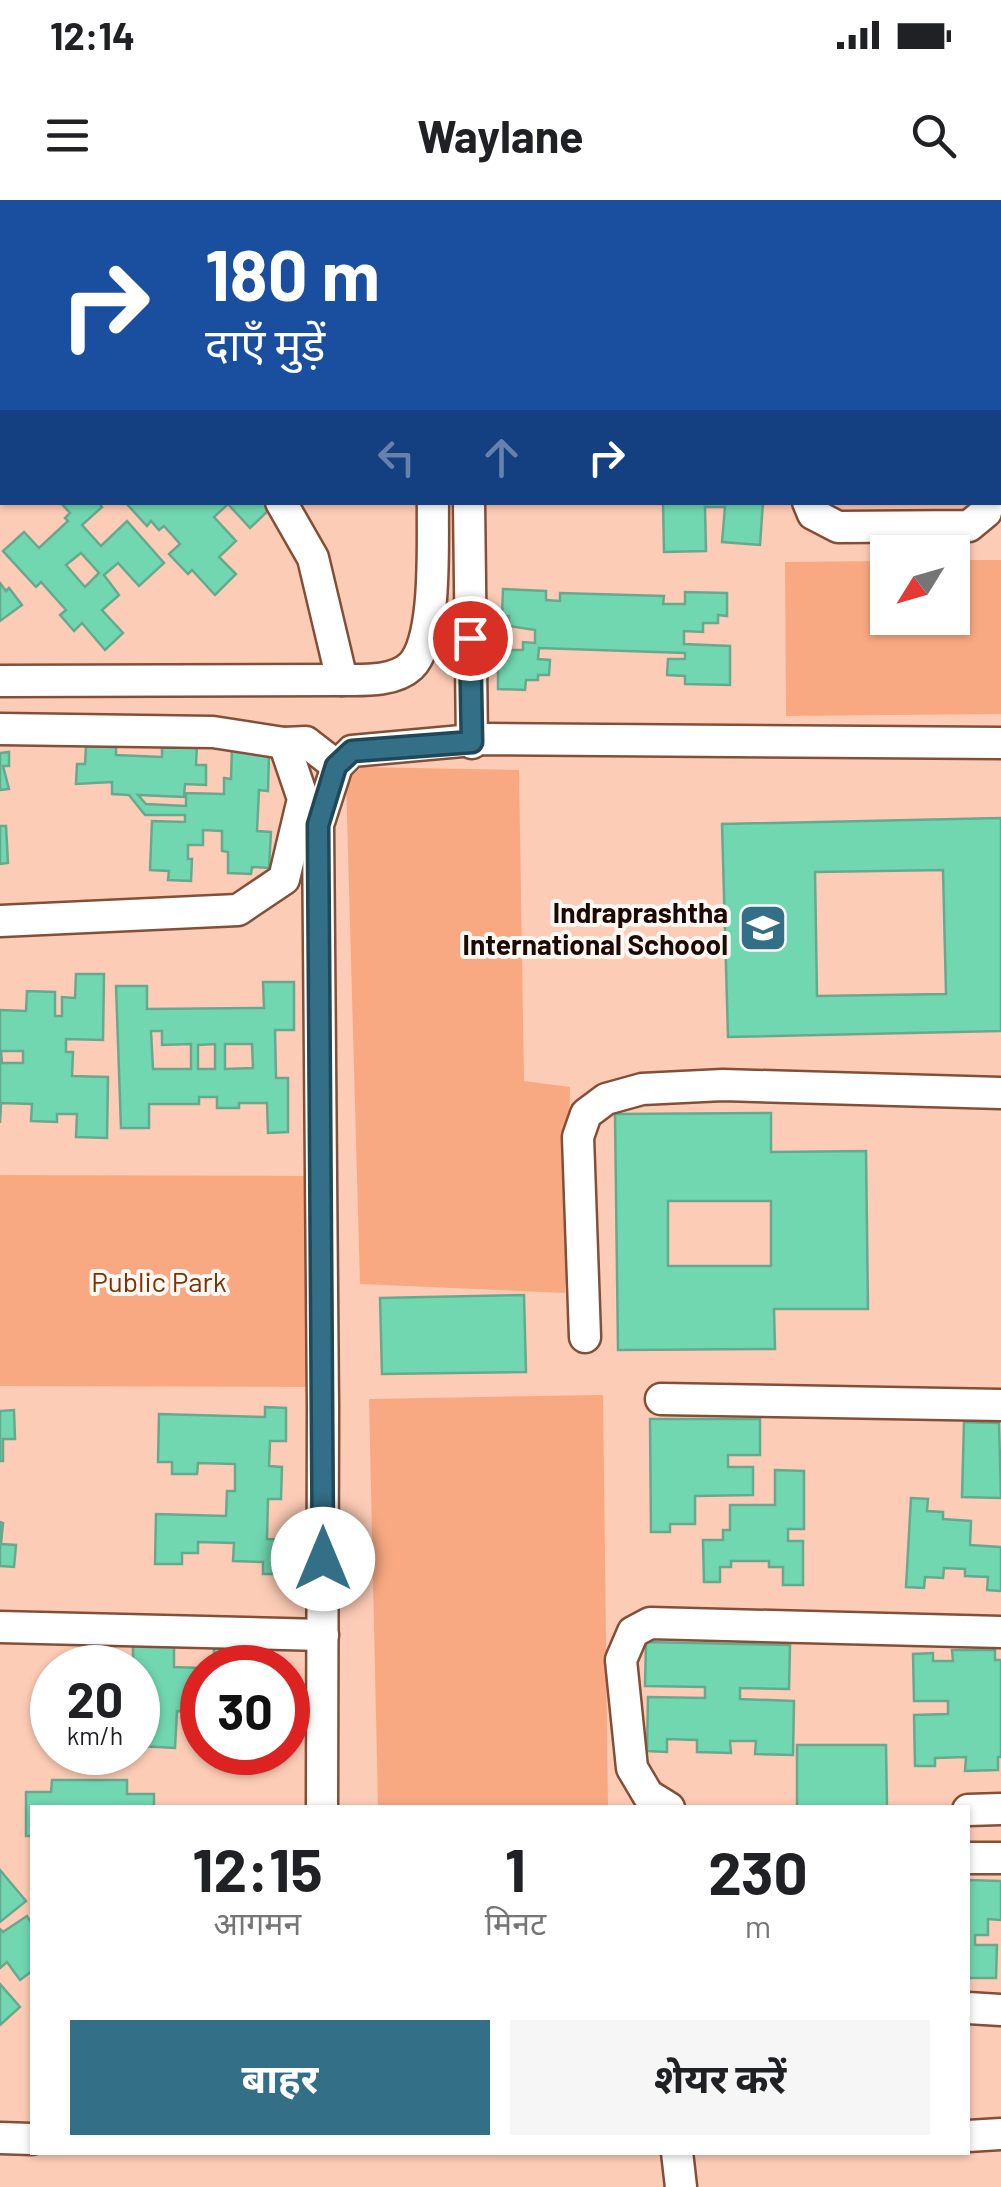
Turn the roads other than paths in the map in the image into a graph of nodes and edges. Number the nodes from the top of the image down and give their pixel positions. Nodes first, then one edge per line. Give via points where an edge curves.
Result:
1 (283, 505) edge
2 (433, 505) edge
3 (470, 505) edge
4 (809, 505) edge
5 (987, 505) edge
6 (342, 680) junction
7 (0, 682) edge
8 (0, 730) edge
9 (472, 742) junction
10 (284, 743) junction
11 (1001, 743) edge
12 (336, 766) junction
13 (0, 921) edge
14 (1001, 1093) edge
15 (585, 1337) dead end
16 (661, 1399) dead end
17 (1001, 1405) edge
18 (0, 1626) edge
19 (1001, 1632) edge
20 (322, 1634) junction
21 (322, 1805) edge
22 (664, 1805) edge
23 (1001, 1809) edge
24 (970, 1810) edge
25 (970, 1858) edge
26 (1001, 1858) edge
27 (970, 2008) edge
28 (1001, 2010) edge
29 (1001, 2134) edge
30 (970, 2136) edge
31 (0, 2138) edge
32 (30, 2139) edge
33 (677, 2155) edge
34 (680, 2187) edge

1 - 6 street via 313,558
2 - 6 street via 421,649 397,674
3 - 9 street
4 - 5 street via 824,522 857,527 969,526
6 - 7 street
8 - 10 street via 213,732
9 - 11 street
9 - 12 street via 352,751
10 - 12 street via 306,742
10 - 13 street via 303,799 284,879 259,898 238,910
12 - 20 street via 318,825
14 - 15 street via 723,1084 642,1089 606,1099 586,1114 578,1137
16 - 17 street
18 - 20 street
19 - 22 street via 650,1623 633,1632 621,1660 632,1768 648,1796
20 - 21 street
23 - 24 street
25 - 26 street
27 - 28 street
29 - 30 street
31 - 32 street
33 - 34 street

